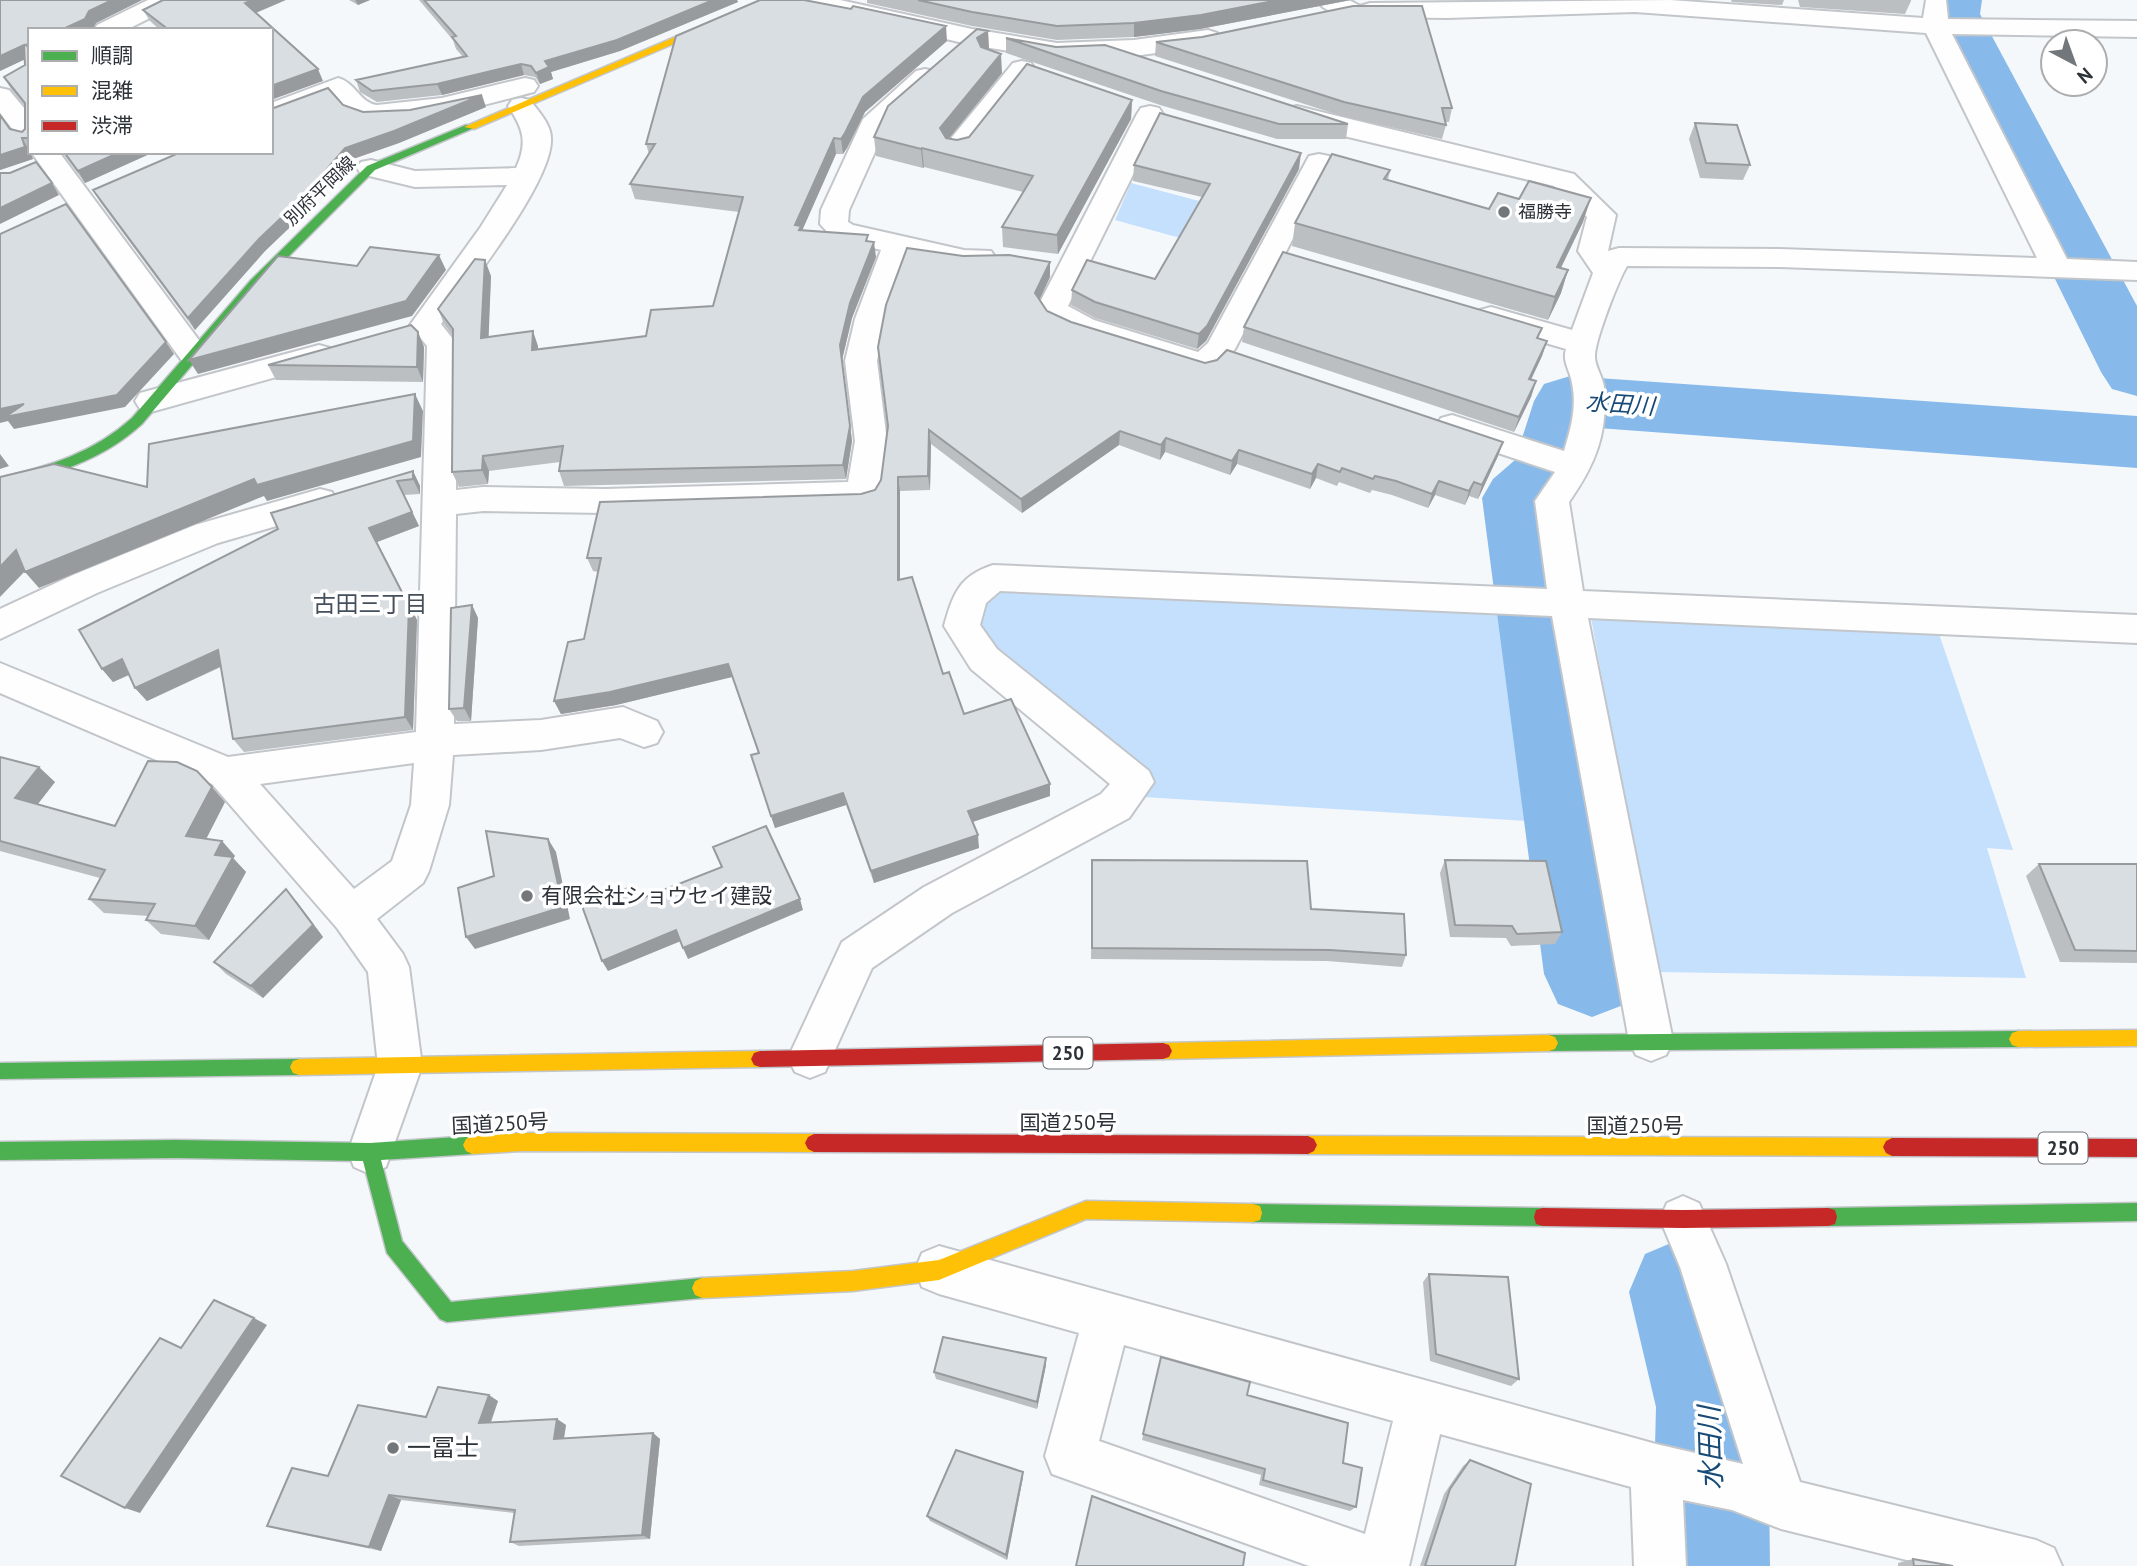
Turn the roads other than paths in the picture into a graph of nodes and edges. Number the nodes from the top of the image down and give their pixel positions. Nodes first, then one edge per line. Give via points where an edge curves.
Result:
1 (167, 0) edge
2 (771, 0) edge
3 (807, 0) edge
4 (1635, 3) edge
5 (1485, 4) edge
6 (1340, 5) edge
7 (1935, 13) edge
8 (1310, 18) edge
9 (110, 28) edge
10 (2137, 29) edge
11 (1228, 34) edge
12 (1102, 50) junction
13 (956, 51) junction
14 (1022, 69) junction
15 (477, 71) edge
16 (1168, 72) edge
17 (1048, 78) edge
18 (3, 85) edge
19 (556, 91) joint
20 (523, 96) junction
21 (1270, 105) edge
22 (273, 111) edge
23 (1150, 113) dead end
24 (28, 129) edge
25 (958, 148) edge
26 (47, 154) edge
27 (1319, 162) dead end
28 (372, 168) junction
29 (525, 176) junction
30 (898, 244) junction
31 (1010, 258) edge
32 (2057, 270) junction
33 (2122, 271) edge
34 (1608, 273) junction
35 (1466, 310) edge
36 (1583, 344) junction
37 (347, 347) edge
38 (192, 354) junction
39 (151, 401) junction
40 (1418, 415) edge
41 (1576, 467) junction
42 (0, 483) edge
43 (349, 493) edge
44 (440, 504) junction
45 (1567, 603) junction
46 (0, 625) edge
47 (2137, 629) edge
48 (0, 677) edge
49 (644, 732) dead end
50 (435, 744) junction
51 (226, 773) junction
52 (351, 915) junction
53 (2137, 1038) edge
54 (1651, 1041) junction
55 (810, 1058) junction
56 (400, 1066) junction
57 (0, 1071) edge
58 (2137, 1148) edge
59 (0, 1151) edge
60 (370, 1152) junction
61 (2137, 1212) edge
62 (1683, 1219) junction
63 (939, 1270) junction
64 (1107, 1317) junction
65 (1422, 1404) junction
66 (1691, 1476) junction
67 (1782, 1503) junction
68 (1660, 1566) edge
69 (2036, 1566) edge

1 - 9 street
2 - 19 main road
3 - 13 street
4 - 5 street
4 - 7 street
5 - 6 street via 1447,12
6 - 8 street
7 - 10 street via 1974,25
7 - 32 street
11 - 12 street
12 - 13 street
12 - 16 street
13 - 14 street
13 - 30 street via 876,119 835,210 834,224 843,232
14 - 17 street
14 - 25 street
15 - 20 street
18 - 24 street
19 - 20 street
20 - 22 street via 382,113 361,111 338,86
20 - 28 main road, 別府平岡線
20 - 29 street via 538,140
21 - 34 street via 1333,125 1564,180 1602,215 1593,251
23 - 27 street via 1058,266 1053,306 1059,316 1083,327 1205,365 1233,353 1284,256
26 - 38 street
28 - 29 street via 415,179
28 - 38 main road, 別府平岡線 via 332,202
29 - 44 street via 498,223 412,329 442,344 426,470
30 - 31 street via 964,259
30 - 44 street via 870,319 861,361 872,441 863,494 483,499
32 - 33 street
32 - 34 street via 1780,258 1619,257
34 - 36 street
35 - 36 street
36 - 41 street via 1579,357 1588,383 1590,416
37 - 39 street
38 - 39 main road, 別府平岡線
39 - 42 main road, 別府平岡線 via 104,450 75,463
40 - 41 street
41 - 45 street via 1552,501
43 - 46 street via 207,534 85,583
44 - 50 street
45 - 47 street
45 - 54 street
45 - 55 street via 993,578 970,596 962,626 984,659 1135,782 1115,806 937,900 857,955
48 - 51 street
49 - 50 street via 623,722
50 - 51 street
50 - 52 street via 430,805 409,871
51 - 52 street
52 - 56 street via 388,967
53 - 54 main road, 250
54 - 55 main road, 250
55 - 56 main road, 250
56 - 57 main road, 250
56 - 60 street
58 - 60 main road, 国道250号 / 250 via 521,1142
59 - 60 main road, 国道250号 / 250
60 - 63 main road via 394,1246 447,1312 701,1288 853,1281
61 - 62 main road
62 - 63 main road via 1086,1210
62 - 67 street via 1703,1264
63 - 64 street
64 - 65 street
64 - 65 street via 1070,1456 1383,1566
65 - 66 street
66 - 67 street
66 - 68 street
67 - 69 street

